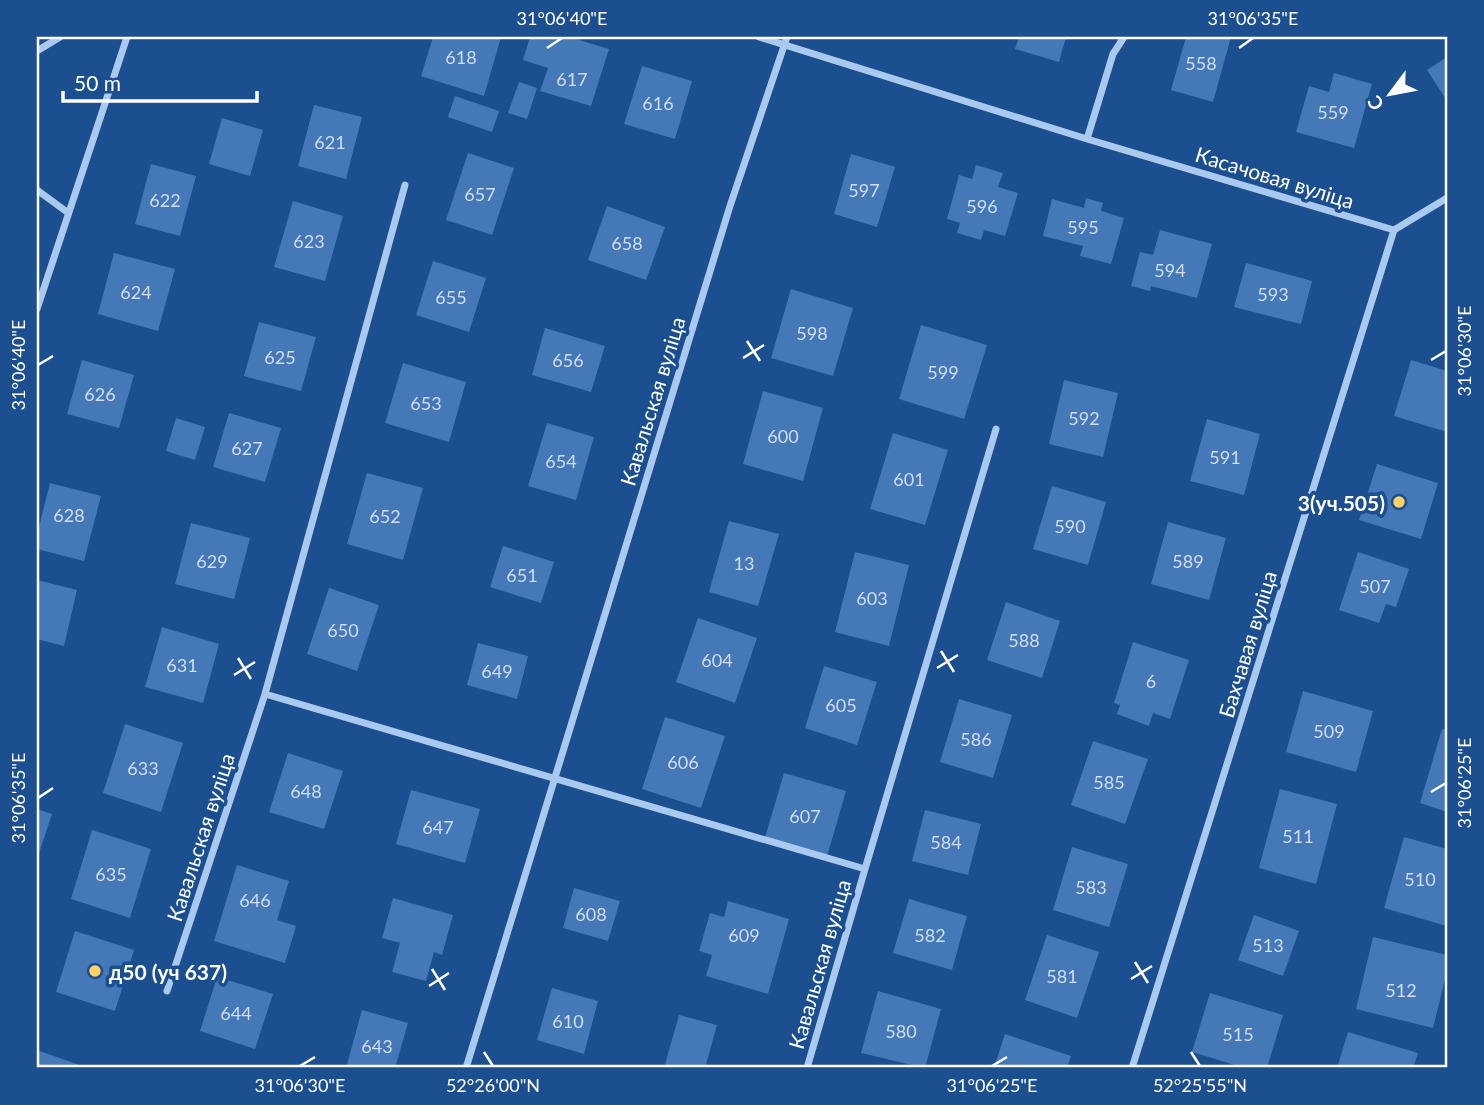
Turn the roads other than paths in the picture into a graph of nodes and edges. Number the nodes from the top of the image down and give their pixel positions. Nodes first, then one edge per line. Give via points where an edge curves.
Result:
1 (60, 37) edge
2 (127, 37) edge
3 (759, 37) edge
4 (1124, 37) edge
5 (785, 41) edge
6 (37, 51) edge
7 (1087, 139) junction
8 (405, 185) dead end
9 (37, 190) edge
10 (1447, 198) edge
11 (67, 212) junction
12 (1394, 230) junction
13 (37, 309) edge
14 (996, 429) dead end
15 (265, 694) junction
16 (556, 778) junction
17 (865, 869) junction
18 (167, 991) dead end
19 (466, 1068) edge
20 (807, 1068) edge
21 (1132, 1068) edge

1 - 6 street
2 - 11 street
3 - 5 street, Касачовая вуліца
4 - 7 street via 1113,54
5 - 7 street, Касачовая вуліца
5 - 16 street, Кавальская вуліца
7 - 12 street, Касачовая вуліца
8 - 15 street, Кавальская вуліца
9 - 11 street
10 - 12 street
11 - 13 street
12 - 21 street, Бахчавая вуліца
14 - 17 street, Кавальская вуліца
15 - 16 street, Кавальская вуліца
15 - 18 street, Кавальская вуліца
16 - 17 street, Кавальская вуліца
16 - 19 street, Кавальская вуліца
17 - 20 street, Кавальская вуліца

